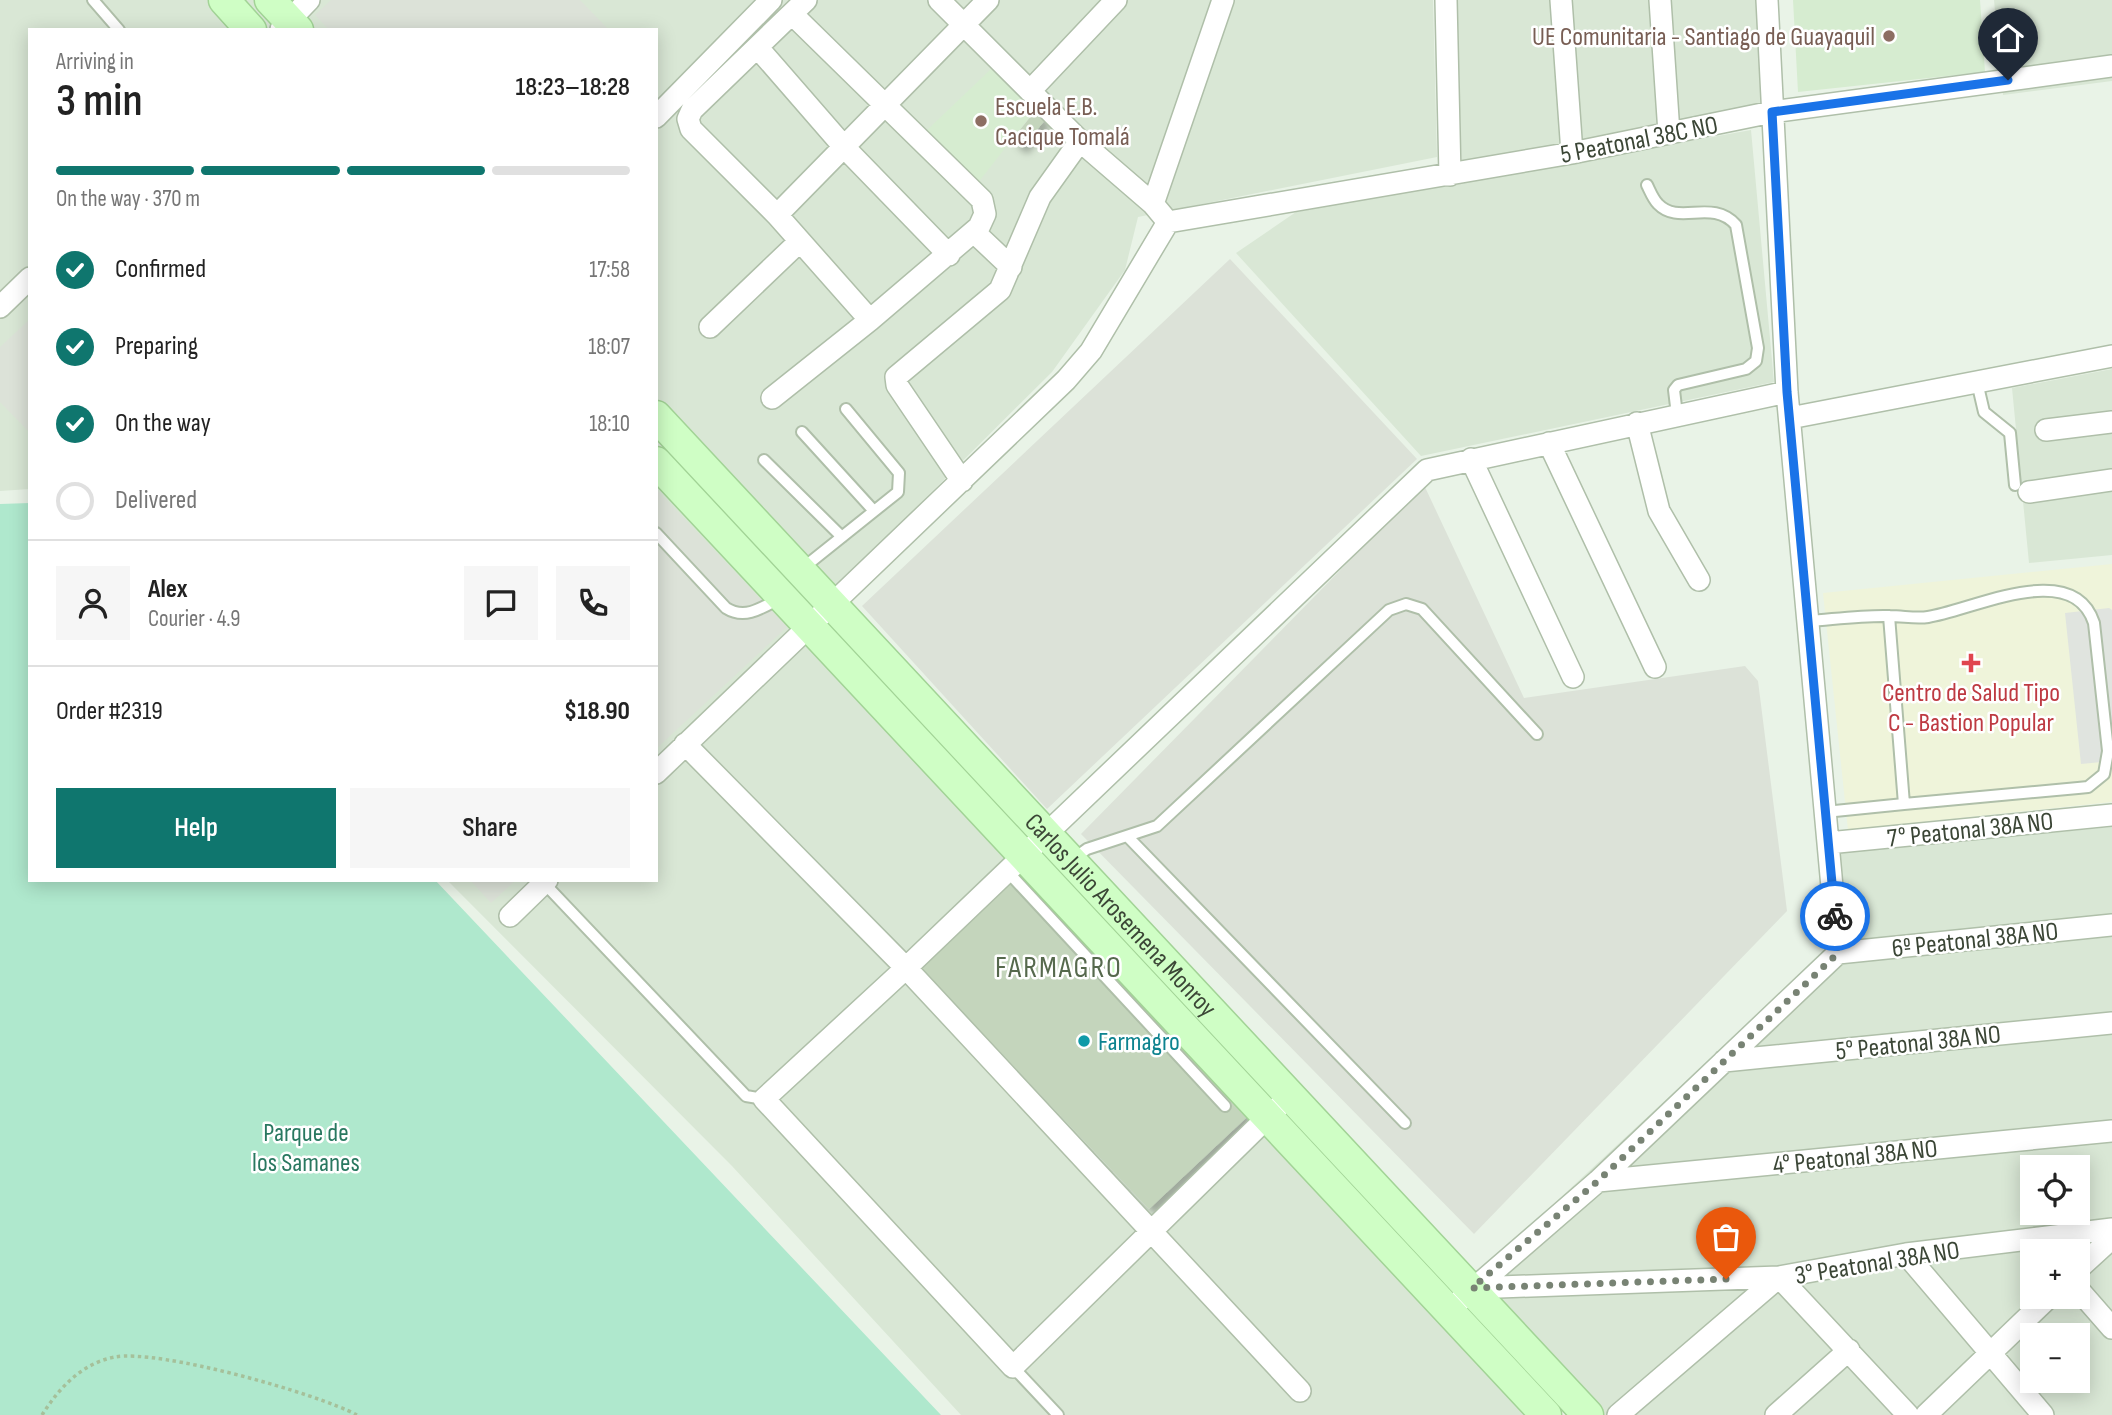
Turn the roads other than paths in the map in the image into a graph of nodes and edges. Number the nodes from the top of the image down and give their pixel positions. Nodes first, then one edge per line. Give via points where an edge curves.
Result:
1 (93, 0) edge
2 (224, 0) edge
3 (771, 0) edge
4 (939, 0) edge
5 (988, 0) edge
6 (1116, 0) edge
7 (1223, 0) edge
8 (1446, 0) edge
9 (1561, 0) edge
10 (1660, 0) edge
11 (1767, 0) edge
12 (799, 7) edge
13 (963, 24) junction
14 (117, 28) edge
15 (249, 28) edge
16 (758, 48) junction
17 (2112, 66) edge
18 (1030, 91) junction
19 (886, 106) junction
20 (1772, 112) junction
21 (658, 115) edge
22 (1669, 134) junction
23 (1080, 141) junction
24 (845, 148) junction
25 (1572, 153) junction
26 (1450, 175) junction
27 (1647, 185) dead end
28 (1153, 204) junction
29 (777, 215) junction
30 (1168, 222) junction
31 (974, 232) junction
32 (800, 241) junction
33 (949, 255) junction
34 (1011, 267) junction
35 (28, 280) edge
36 (0, 307) edge
37 (870, 320) junction
38 (710, 327) dead end
39 (2112, 356) edge
40 (1977, 382) junction
41 (1787, 392) junction
42 (772, 398) dead end
43 (846, 409) dead end
44 (1677, 415) junction
45 (658, 418) edge
46 (1790, 418) junction
47 (2112, 422) edge
48 (1637, 423) junction
49 (2046, 430) dead end
50 (802, 432) dead end
51 (1549, 443) junction
52 (1471, 459) junction
53 (764, 460) dead end
54 (658, 464) edge
55 (2112, 480) edge
56 (962, 481) junction
57 (2022, 489) joint
58 (874, 511) junction
59 (658, 535) edge
60 (842, 537) junction
61 (800, 570) junction
62 (1699, 580) dead end
63 (782, 597) junction
64 (833, 606) junction
65 (1889, 616) junction
66 (1809, 621) junction
67 (811, 627) junction
68 (1655, 667) dead end
69 (1573, 677) dead end
70 (1537, 734) dead end
71 (685, 744) junction
72 (658, 771) edge
73 (1904, 804) junction
74 (1825, 812) junction
75 (2112, 815) edge
76 (1046, 834) junction
77 (1129, 838) junction
78 (1828, 842) junction
79 (1071, 860) junction
80 (1016, 863) junction
81 (545, 882) edge
82 (547, 882) edge
83 (510, 916) dead end
84 (2112, 925) edge
85 (1838, 953) junction
86 (906, 968) junction
87 (2112, 1023) edge
88 (1724, 1061) junction
89 (1290, 1095) junction
90 (764, 1099) junction
91 (1225, 1107) dead end
92 (1268, 1117) junction
93 (1405, 1123) dead end
94 (2112, 1131) edge
95 (1598, 1181) junction
96 (2112, 1229) edge
97 (1151, 1230) junction
98 (2112, 1238) edge
99 (1906, 1254) junction
100 (2090, 1258) edge
101 (1779, 1277) junction
102 (1472, 1288) junction
103 (2090, 1303) edge
104 (2036, 1309) edge
105 (1449, 1310) junction
106 (2112, 1328) edge
107 (1849, 1350) junction
108 (1988, 1354) junction
109 (1013, 1367) junction
110 (1300, 1391) dead end
111 (1058, 1415) edge
112 (1546, 1415) edge
113 (1588, 1415) edge
114 (1618, 1415) edge
115 (1776, 1415) edge
116 (1908, 1415) edge
117 (1926, 1415) edge
118 (2043, 1415) edge

1 - 14 lane
2 - 15 main road
3 - 21 street
4 - 13 street
5 - 13 street
6 - 18 street
7 - 28 street
8 - 26 street
9 - 25 street
10 - 22 street
11 - 20 street
12 - 16 street
12 - 19 street
13 - 18 street
13 - 19 street
16 - 24 street
16 - 29 street via 688,119 691,129
17 - 20 street, 5 Peatonal 38C NO
18 - 23 street
19 - 24 street
19 - 31 street via 982,200 985,214
20 - 22 street, 5 Peatonal 38C NO
20 - 41 street
22 - 25 street, 5 Peatonal 38C NO
23 - 28 street
23 - 34 street via 1040,197
24 - 29 street
24 - 33 street
25 - 26 street, 5 Peatonal 38C NO
26 - 30 street, 5 Peatonal 38C NO
27 - 44 lane via 1666,210 1712,211 1727,215 1736,225 1758,348 1756,360 1746,369 1678,386 1674,390
28 - 30 street
29 - 32 street
30 - 56 street via 1091,351
31 - 33 street
31 - 34 street
32 - 37 street
32 - 38 street
33 - 37 street
34 - 56 street via 1000,290 896,377
35 - 36 street
37 - 42 street
39 - 40 street
40 - 46 street
40 - 57 lane via 1984,412 2010,433
41 - 44 street
41 - 46 street
43 - 58 lane via 899,473 898,492
44 - 48 street
45 - 61 main road, Carlos Julio Arosemena Monroy
46 - 66 street
47 - 49 street
48 - 51 street
48 - 62 street via 1659,512
50 - 58 lane
51 - 52 street
51 - 68 street
52 - 69 street
52 - 76 street via 1427,470
53 - 60 lane
54 - 63 main road, Carlos Julio Arosemena Monroy
55 - 57 street
56 - 64 street
58 - 60 lane
59 - 63 lane via 735,614 747,614
60 - 61 lane
61 - 64 main road, Carlos Julio Arosemena Monroy
63 - 67 main road, Carlos Julio Arosemena Monroy
64 - 67 street
64 - 76 main road, Carlos Julio Arosemena Monroy
65 - 66 lane
65 - 73 lane
65 - 73 lane via 1926,618 2031,592 2074,595 2090,609 2094,623 2108,751 2104,774 2088,787
66 - 74 street
67 - 71 street
67 - 80 main road, Carlos Julio Arosemena Monroy
70 - 77 lane via 1422,609 1406,604 1389,610 1157,827
71 - 72 street
71 - 86 street
73 - 74 lane
74 - 78 street
75 - 78 street, 7° Peatonal 38A NO
76 - 79 main road, Carlos Julio Arosemena Monroy
76 - 80 street
77 - 79 lane via 1087,849
77 - 93 lane
78 - 85 street
79 - 89 main road, Carlos Julio Arosemena Monroy
80 - 86 street
80 - 91 lane
80 - 92 main road, Carlos Julio Arosemena Monroy
81 - 83 street
82 - 90 lane via 746,1096
84 - 85 street, 6º Peatonal 38A NO
85 - 88 street
86 - 90 street
86 - 97 street
87 - 88 street, 5° Peatonal 38A NO
88 - 95 street
89 - 92 street
89 - 102 main road, Carlos Julio Arosemena Monroy
90 - 109 street
92 - 97 street
92 - 105 main road, Carlos Julio Arosemena Monroy
94 - 95 street, 4° Peatonal 38A NO
95 - 102 street
96 - 99 street, 3° Peatonal 38A NO
97 - 109 street
97 - 110 street
98 - 100 street
99 - 101 street, 3° Peatonal 38A NO
99 - 108 street
101 - 102 street, 3° Peatonal 38A NO
101 - 107 street
101 - 114 street
102 - 105 street
102 - 113 main road, Carlos Julio Arosemena Monroy
103 - 106 street
104 - 108 street
105 - 112 main road, Carlos Julio Arosemena Monroy
107 - 115 street
107 - 116 street
108 - 117 street
108 - 118 street
109 - 111 lane

